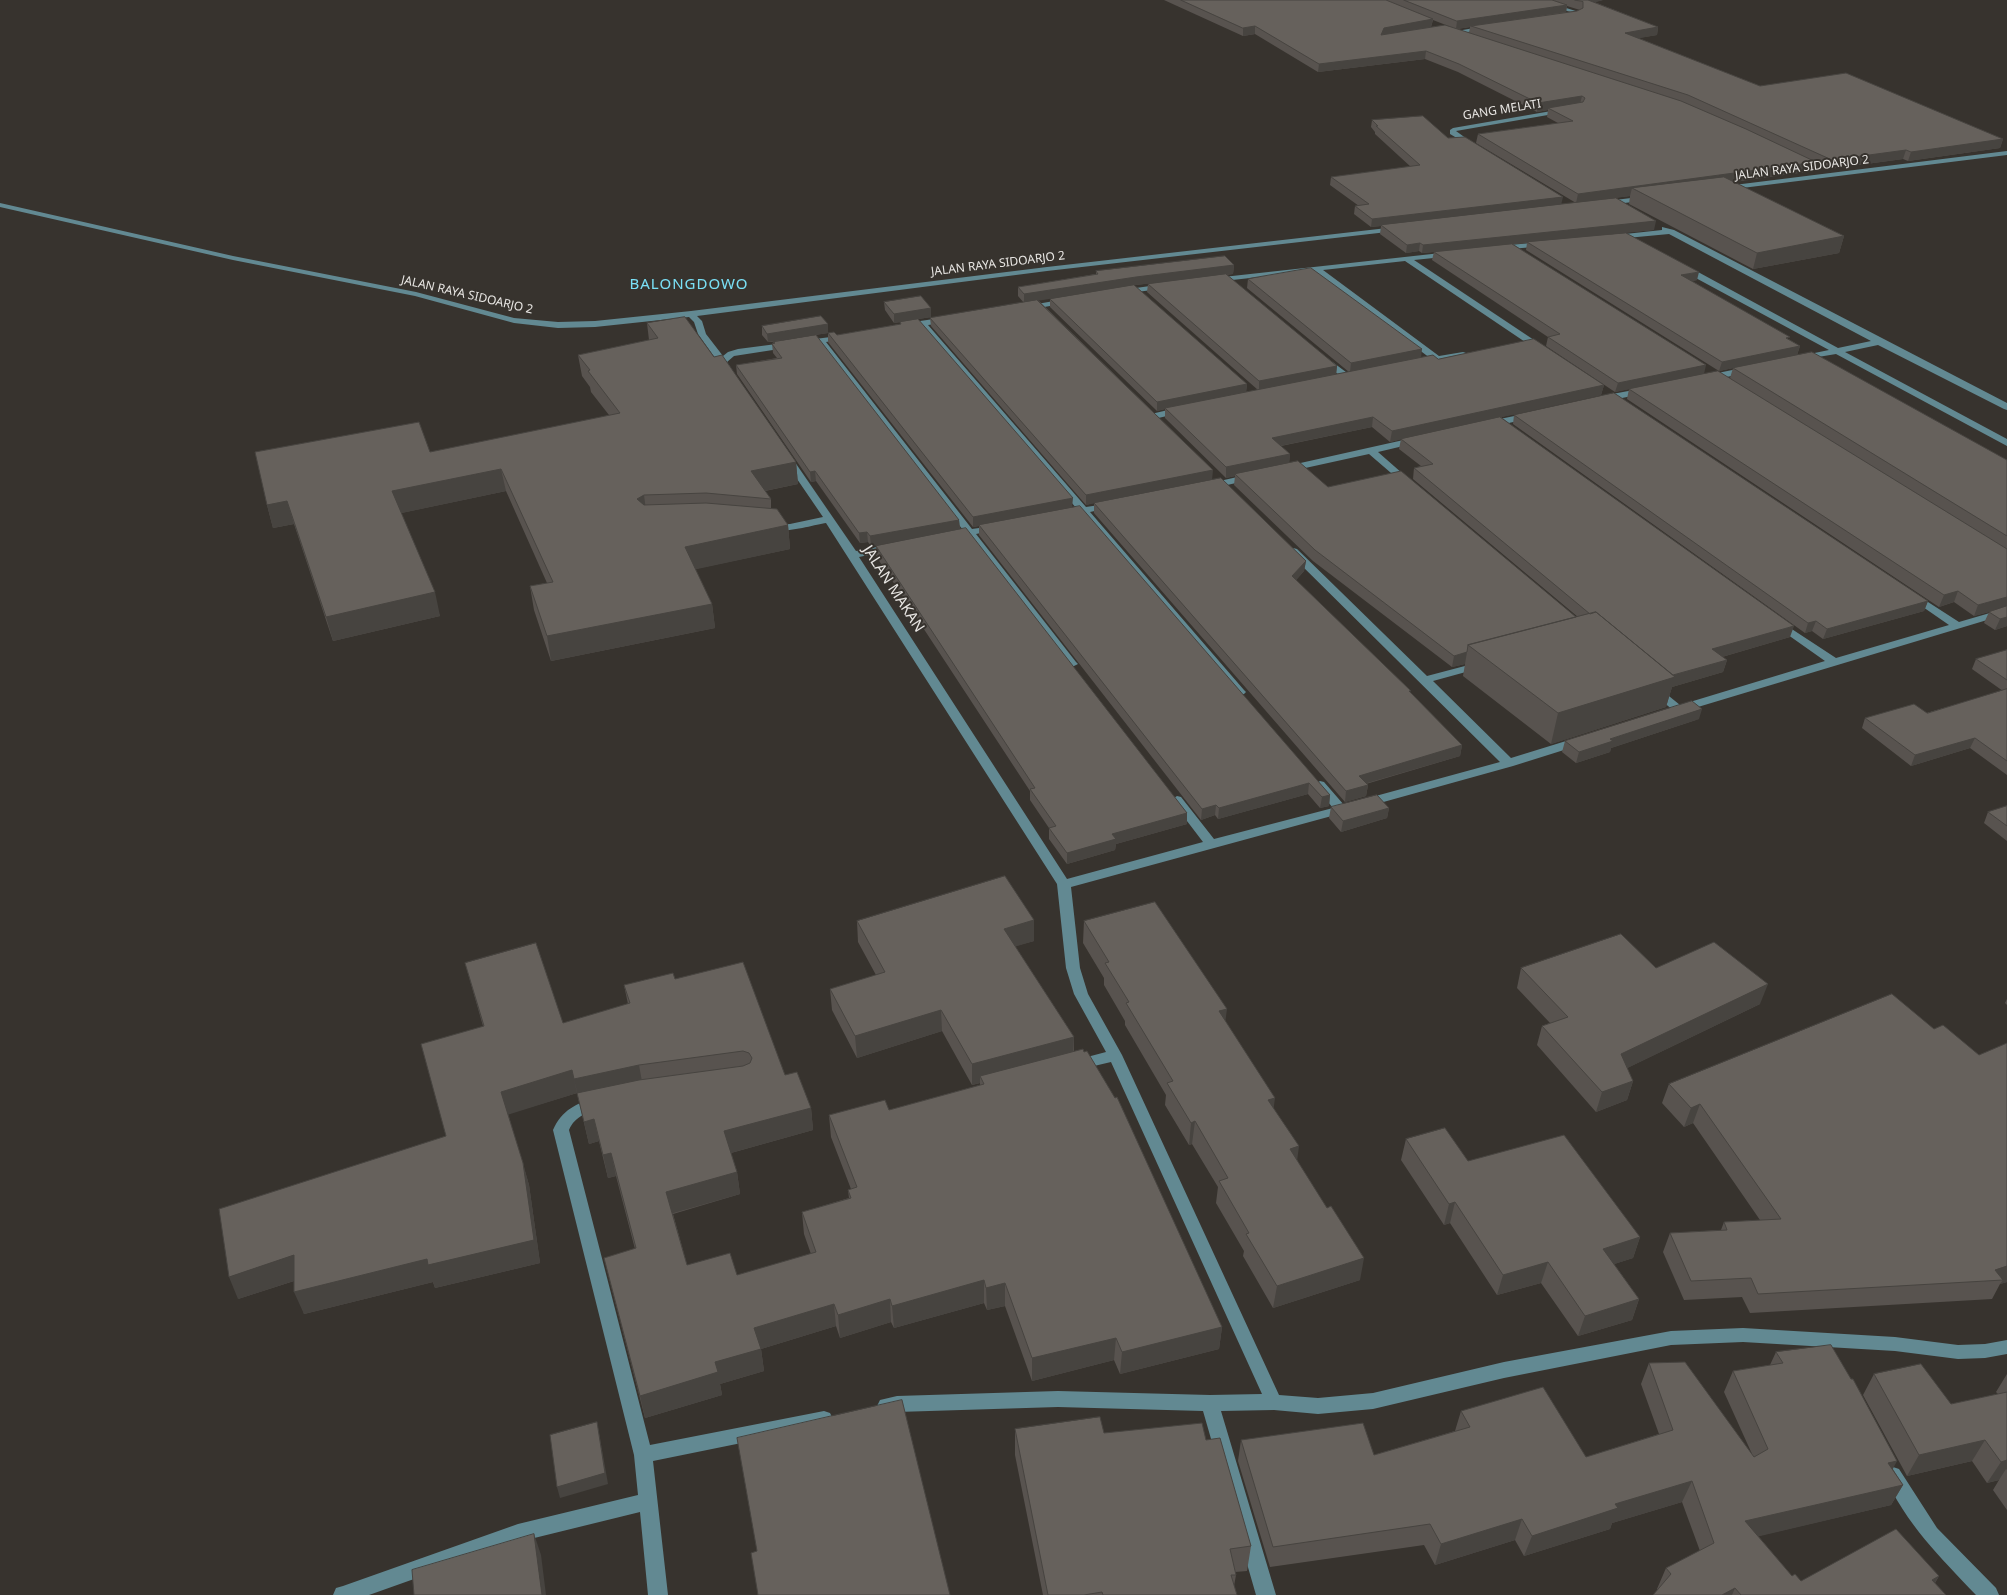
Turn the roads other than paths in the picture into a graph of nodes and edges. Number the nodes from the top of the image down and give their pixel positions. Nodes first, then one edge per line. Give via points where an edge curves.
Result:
1 (1535, 0) edge
2 (1566, 17) edge
3 (1491, 27) edge
4 (1472, 38) edge
5 (1570, 110) edge
6 (1478, 148) edge
7 (2007, 153) edge
8 (1815, 167) edge
9 (1833, 175) junction
10 (1715, 190) edge
11 (1656, 197) edge
12 (1600, 204) edge
13 (1620, 204) junction
14 (0, 205) edge
15 (1632, 212) edge
16 (1656, 224) edge
17 (1410, 227) edge
18 (1671, 232) junction
19 (1626, 236) junction
20 (1607, 238) edge
21 (1550, 243) edge
22 (1644, 246) edge
23 (1512, 247) junction
24 (1493, 249) edge
25 (1455, 254) edge
26 (1528, 257) edge
27 (1408, 260) junction
28 (1679, 265) edge
29 (1315, 268) junction
30 (1227, 278) junction
31 (1208, 281) edge
32 (1172, 285) edge
33 (1234, 285) edge
34 (1117, 292) edge
35 (1079, 299) edge
36 (1021, 309) edge
37 (691, 314) junction
38 (952, 320) edge
39 (922, 324) junction
40 (894, 328) edge
41 (848, 336) edge
42 (820, 340) junction
43 (1879, 342) junction
44 (1534, 344) junction
45 (1515, 347) edge
46 (1837, 351) junction
47 (1317, 352) edge
48 (1476, 353) edge
49 (1550, 354) edge
50 (1437, 359) junction
51 (722, 361) junction
52 (1791, 361) edge
53 (1410, 364) edge
54 (1754, 368) edge
55 (733, 377) edge
56 (1347, 377) edge
57 (1699, 380) edge
58 (1598, 386) edge
59 (1652, 389) edge
60 (1614, 397) junction
61 (1595, 401) edge
62 (2007, 407) edge
63 (1191, 408) edge
64 (1630, 408) edge
65 (1538, 414) edge
66 (1153, 415) edge
67 (1481, 426) edge
68 (1426, 438) edge
69 (2007, 443) edge
70 (781, 448) edge
71 (1370, 450) junction
72 (1278, 471) edge
73 (1260, 475) edge
74 (1196, 488) edge
75 (1415, 489) edge
76 (1121, 503) edge
77 (1084, 510) junction
78 (1056, 516) edge
79 (829, 519) junction
80 (1008, 525) edge
81 (763, 527) edge
82 (970, 532) junction
83 (941, 538) edge
84 (1286, 544) edge
85 (902, 546) edge
86 (853, 555) junction
87 (1909, 593) edge
88 (2007, 611) edge
89 (1771, 618) edge
90 (1958, 626) junction
91 (1492, 662) edge
92 (1834, 664) junction
93 (1079, 673) edge
94 (1425, 680) junction
95 (1648, 685) edge
96 (1250, 703) edge
97 (1594, 736) edge
98 (1509, 763) junction
99 (1314, 778) edge
100 (1169, 790) edge
101 (1342, 809) junction
102 (1212, 845) junction
103 (1064, 884) junction
104 (1115, 1055) junction
105 (1060, 1070) edge
106 (609, 1102) edge
107 (1822, 1340) junction
108 (2007, 1347) edge
109 (1831, 1357) edge
110 (1274, 1402) junction
111 (1210, 1403) junction
112 (868, 1410) edge
113 (839, 1416) edge
114 (643, 1455) junction
115 (1885, 1459) edge
116 (648, 1501) junction
117 (343, 1595) edge
118 (658, 1595) edge
119 (1266, 1595) edge
120 (1989, 1595) edge

1 - 2 street via 1579,13
3 - 4 street via 1451,31
5 - 6 street, GANG MELATI via 1453,130 1453,134
7 - 9 street, JALAN RAYA SIDOARJO 2
8 - 9 street
9 - 10 street, JALAN RAYA SIDOARJO 2
11 - 13 street
12 - 13 street
13 - 15 street
14 - 37 street, JALAN RAYA SIDOARJO 2 via 233,258 416,294 514,320 558,325 595,324
16 - 18 street
17 - 37 street, JALAN RAYA SIDOARJO 2
18 - 19 street
18 - 43 street
19 - 20 street
19 - 22 street
21 - 23 street
23 - 24 street
23 - 26 street
25 - 27 street
27 - 29 street
27 - 44 street
28 - 46 street
29 - 30 street
29 - 50 street
30 - 31 street
30 - 33 street
32 - 34 street via 1139,292
35 - 36 street via 1044,309
37 - 51 street
38 - 39 street
39 - 40 street
39 - 77 street
41 - 42 street
42 - 51 street via 738,352
42 - 82 street
43 - 46 street
43 - 62 street
44 - 45 street
44 - 49 street
46 - 52 street
46 - 69 street
47 - 56 street
48 - 50 street
50 - 53 street
51 - 55 street
54 - 57 street
58 - 60 street
59 - 60 street
60 - 61 street
60 - 64 street
63 - 66 street
65 - 67 street via 1504,425
68 - 71 street
70 - 79 street, JALAN MAKAN
71 - 72 street
71 - 75 street
73 - 74 street
76 - 77 street
77 - 78 street
77 - 96 street
79 - 81 street
79 - 86 street, JALAN MAKAN
80 - 82 street
82 - 83 street
82 - 93 street
84 - 94 street
85 - 86 street
86 - 103 street, JALAN MAKAN
87 - 90 street
88 - 90 street
89 - 92 street
90 - 92 street
91 - 94 street
92 - 95 street via 1673,711
94 - 98 street
97 - 98 street
98 - 101 street
99 - 101 street
100 - 102 street
101 - 102 street
102 - 103 street
103 - 104 street via 1076,981
104 - 105 street
104 - 110 street
106 - 114 street via 574,1112 561,1130
107 - 108 street via 1958,1352
107 - 109 street
107 - 110 street via 1743,1335 1671,1338 1504,1370 1373,1401 1318,1406
110 - 111 street
111 - 112 street via 1058,1399 898,1404
111 - 119 street
113 - 114 street
114 - 116 street
115 - 120 street via 1930,1534
116 - 117 street via 518,1534
116 - 118 street

